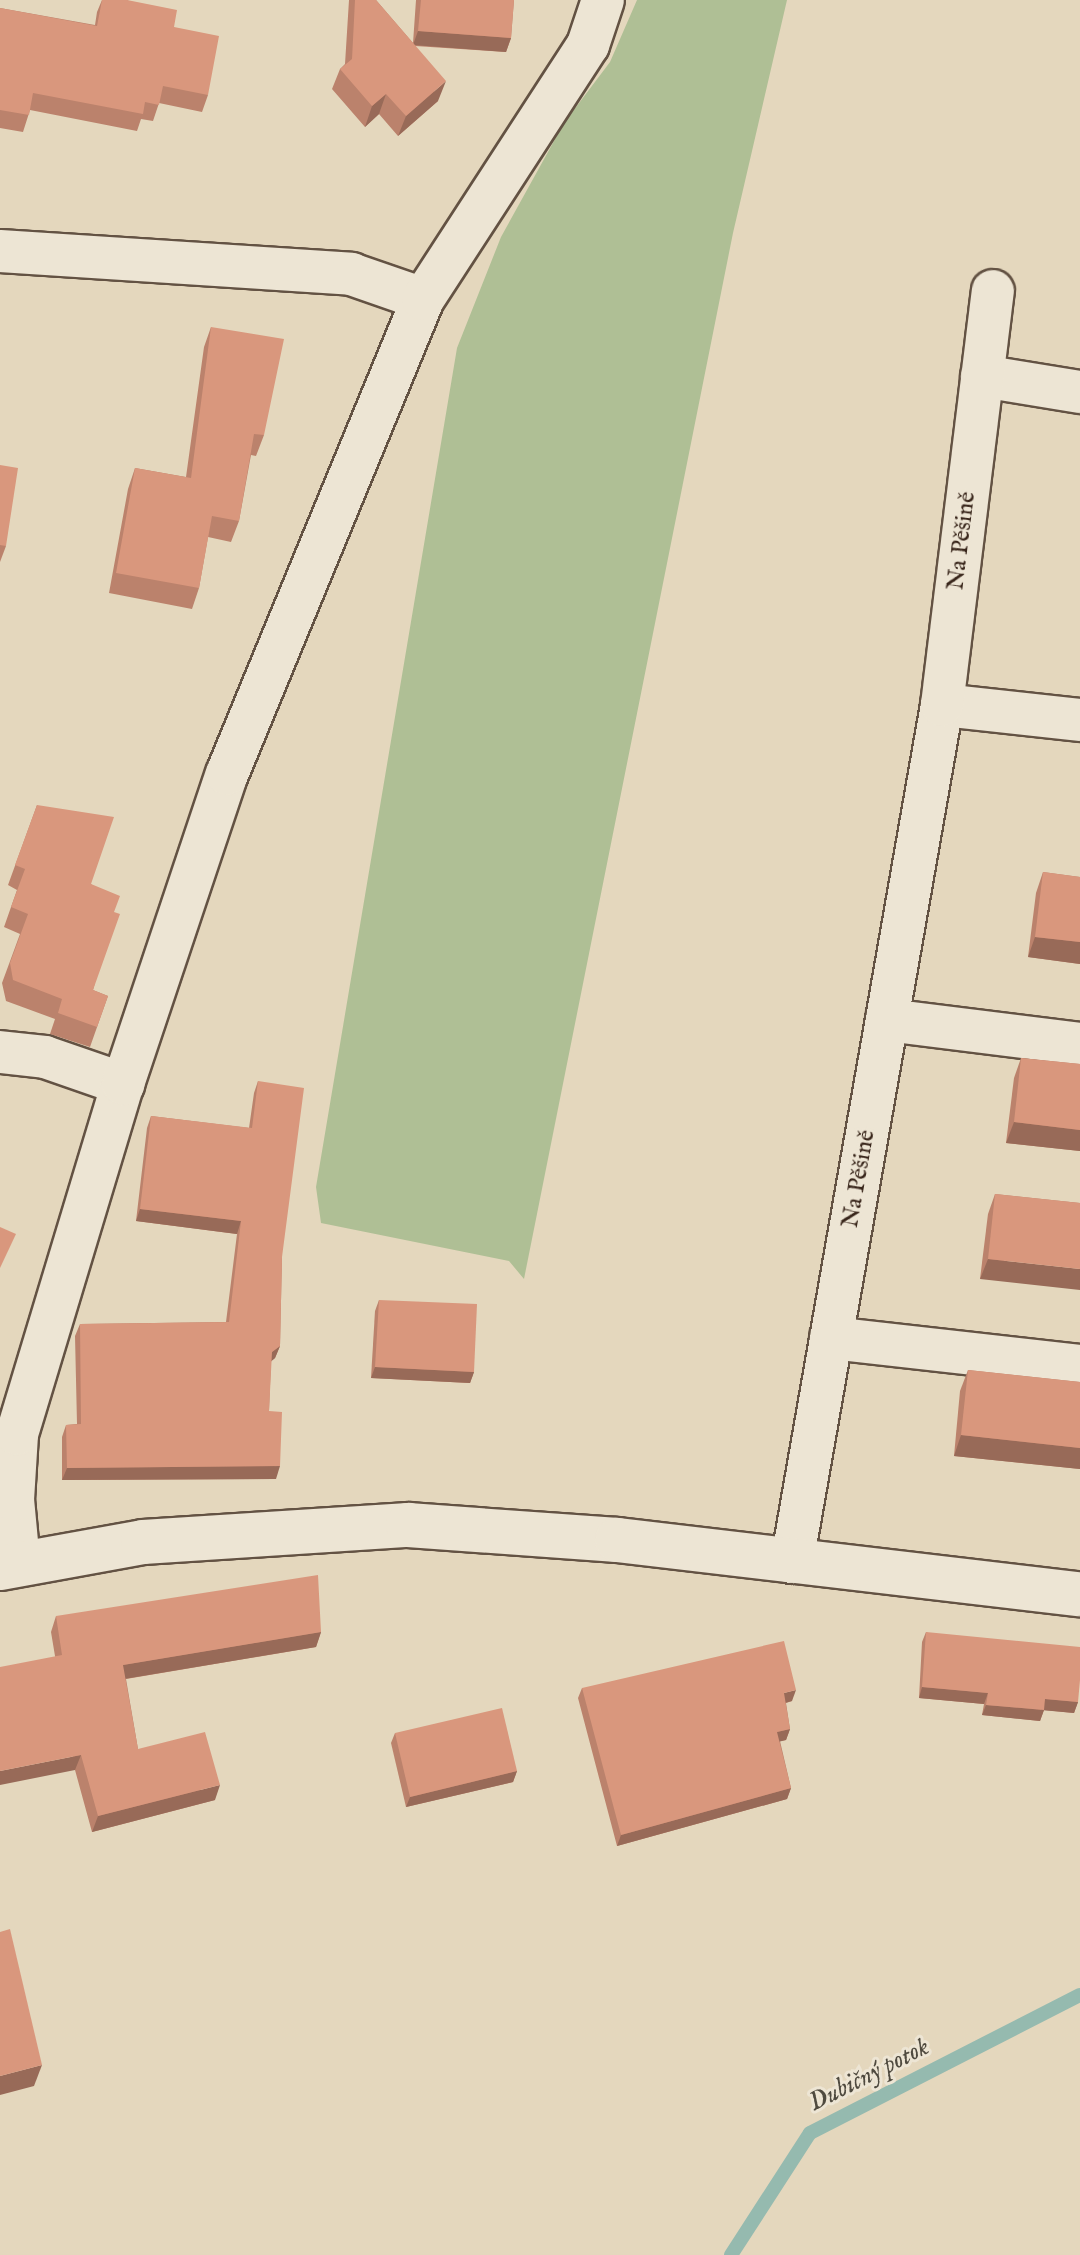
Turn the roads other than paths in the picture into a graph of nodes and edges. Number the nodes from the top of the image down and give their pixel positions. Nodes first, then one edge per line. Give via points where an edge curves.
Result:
1 (603, 0) edge
2 (0, 251) edge
3 (993, 291) dead end
4 (423, 299) junction
5 (982, 376) junction
6 (1080, 392) edge
7 (942, 705) junction
8 (1080, 720) edge
9 (887, 1020) junction
10 (1080, 1044) edge
11 (0, 1052) edge
12 (123, 1084) junction
13 (831, 1338) junction
14 (1080, 1366) edge
15 (792, 1562) junction
16 (9, 1566) edge
17 (1080, 1594) edge

1 - 4 street via 588,45
2 - 4 street via 351,274
3 - 5 street, Na Pěšině
4 - 12 street via 227,774
5 - 6 street
5 - 7 street, Na Pěšině
7 - 8 street
7 - 9 street, Na Pěšině
9 - 10 street
9 - 13 street, Na Pěšině
11 - 12 street via 45,1057
12 - 16 street via 17,1434
13 - 14 street
13 - 15 street, Na Pěšině
15 - 16 main road via 617,1540 408,1525 143,1542
15 - 17 main road

